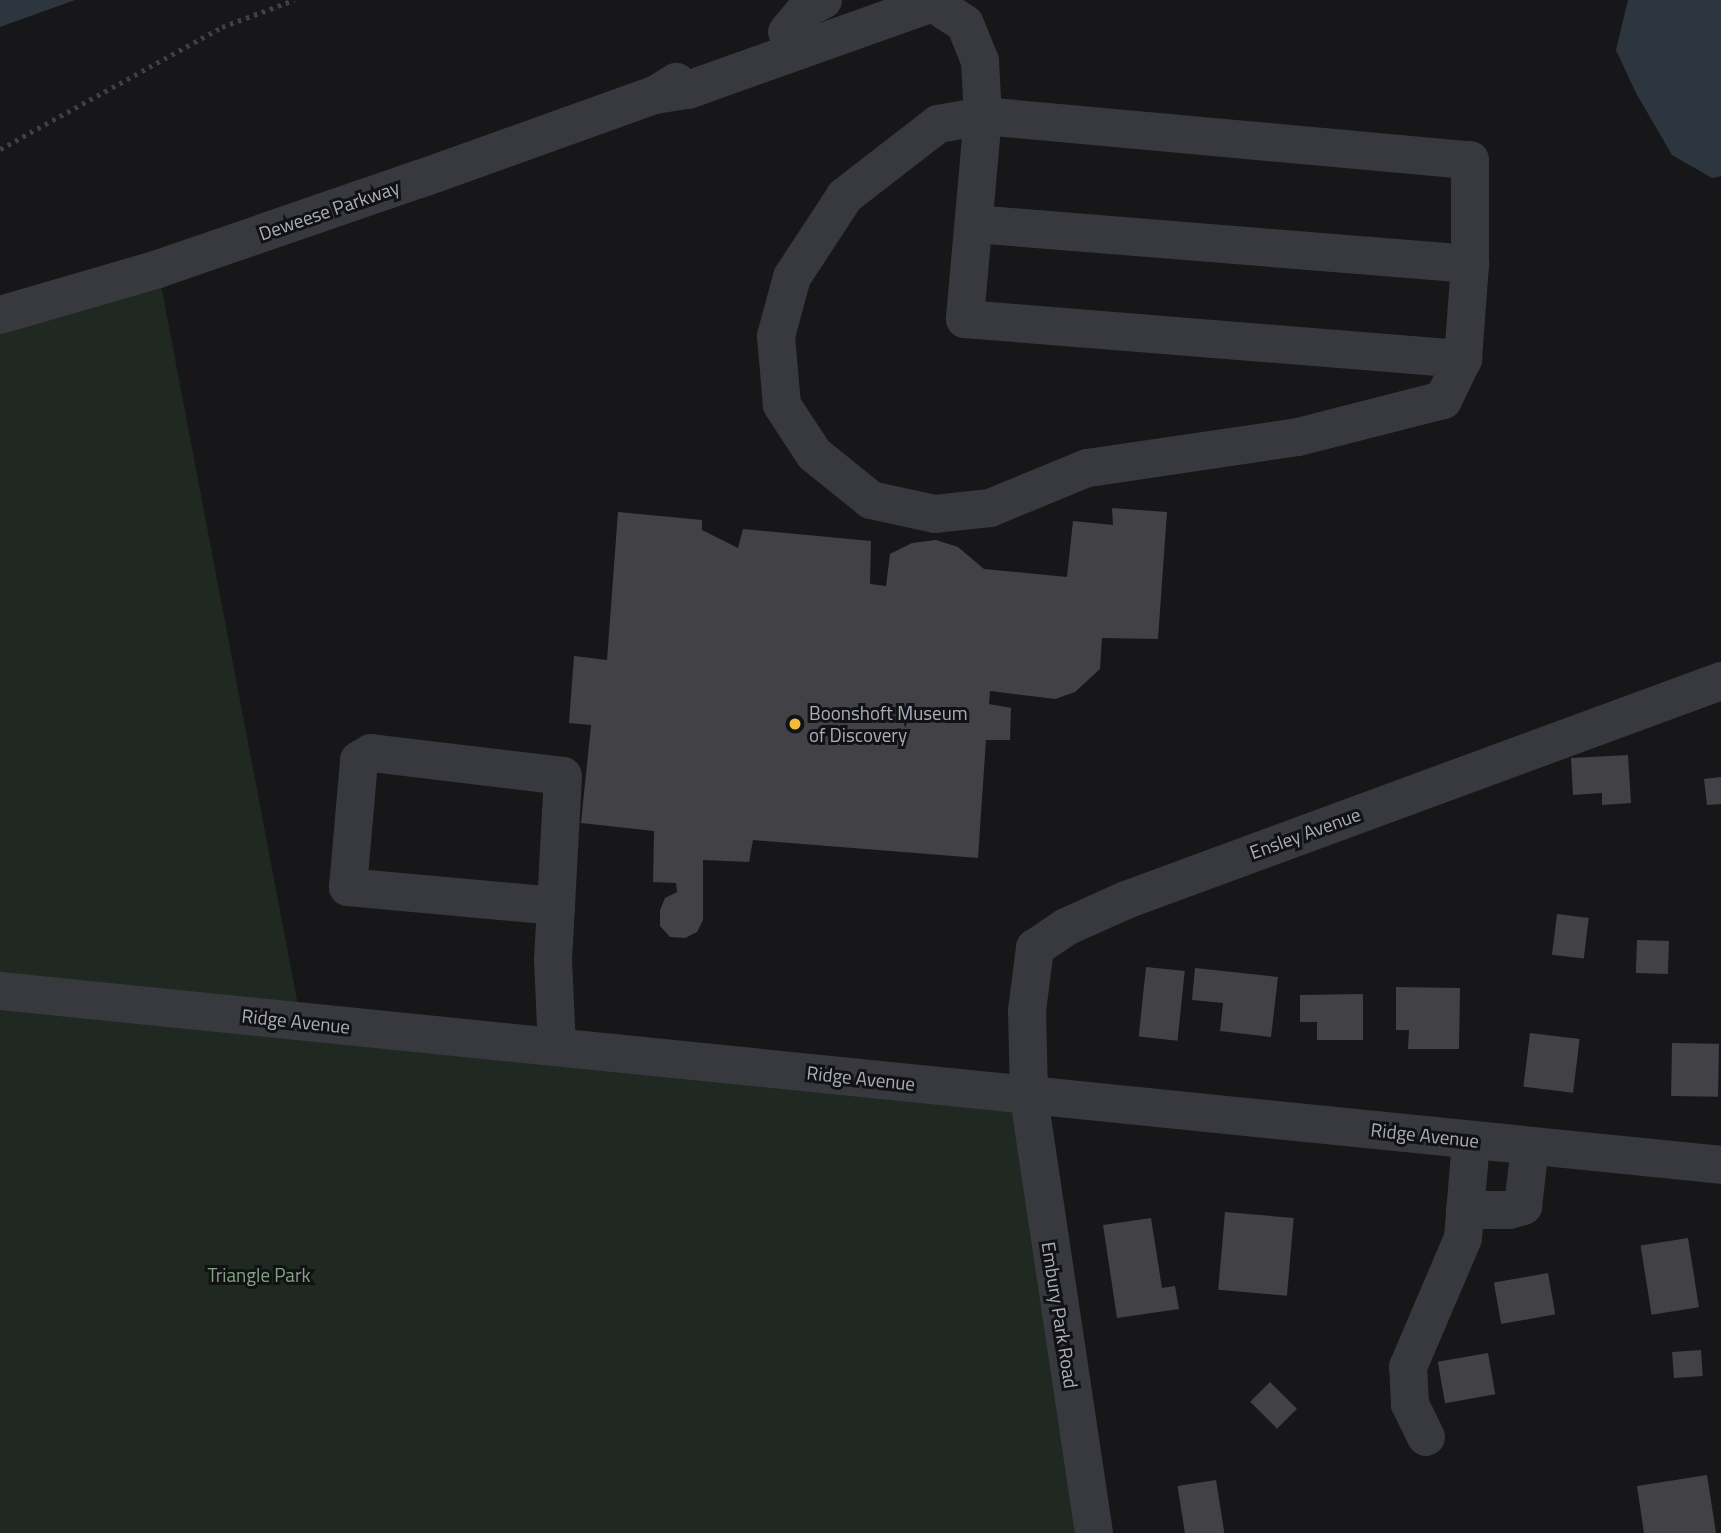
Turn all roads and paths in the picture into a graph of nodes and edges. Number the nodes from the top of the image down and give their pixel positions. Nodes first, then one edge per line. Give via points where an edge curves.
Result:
1 (293, 0) edge
2 (824, 0) edge
3 (895, 0) edge
4 (934, 1) edge
5 (787, 32) junction
6 (655, 94) junction
7 (983, 116) junction
8 (0, 149) edge
9 (974, 224) junction
10 (1470, 264) junction
11 (0, 315) edge
12 (1462, 359) junction
13 (1721, 681) edge
14 (556, 906) junction
15 (0, 991) edge
16 (557, 1047) junction
17 (1029, 1097) junction
18 (1471, 1140) junction
19 (1530, 1146) junction
20 (1721, 1165) edge
21 (1465, 1210) junction
22 (1426, 1437) dead end
23 (1094, 1533) edge

1 - 8 path via 222,27
2 - 5 street, Deweese Parkway via 807,8
3 - 5 street, Deweese Parkway
4 - 6 street, Deweese Parkway via 688,90
4 - 7 street via 965,24 980,61
5 - 6 street, Deweese Parkway via 696,70
6 - 11 street, Deweese Parkway via 158,269
7 - 9 street
7 - 10 street via 1470,160
7 - 12 street via 938,124 845,196 792,277 776,336 782,405 814,454 871,500 935,514 990,508 1087,468 1298,437 1443,400
9 - 10 street
9 - 12 street via 965,319
10 - 12 street
13 - 17 street, Ensley Avenue via 1281,842 1066,927 1035,948 1027,1011
14 - 14 street via 563,776 371,753 359,760 348,887
14 - 16 street
15 - 16 street, Ridge Avenue
16 - 17 street, Ridge Avenue
17 - 18 street, Ridge Avenue
17 - 23 street, Embury Park Road
18 - 19 street, Ridge Avenue
18 - 21 street
19 - 20 street, Ridge Avenue
19 - 21 street via 1523,1206
21 - 22 street via 1463,1238 1408,1367 1410,1404

